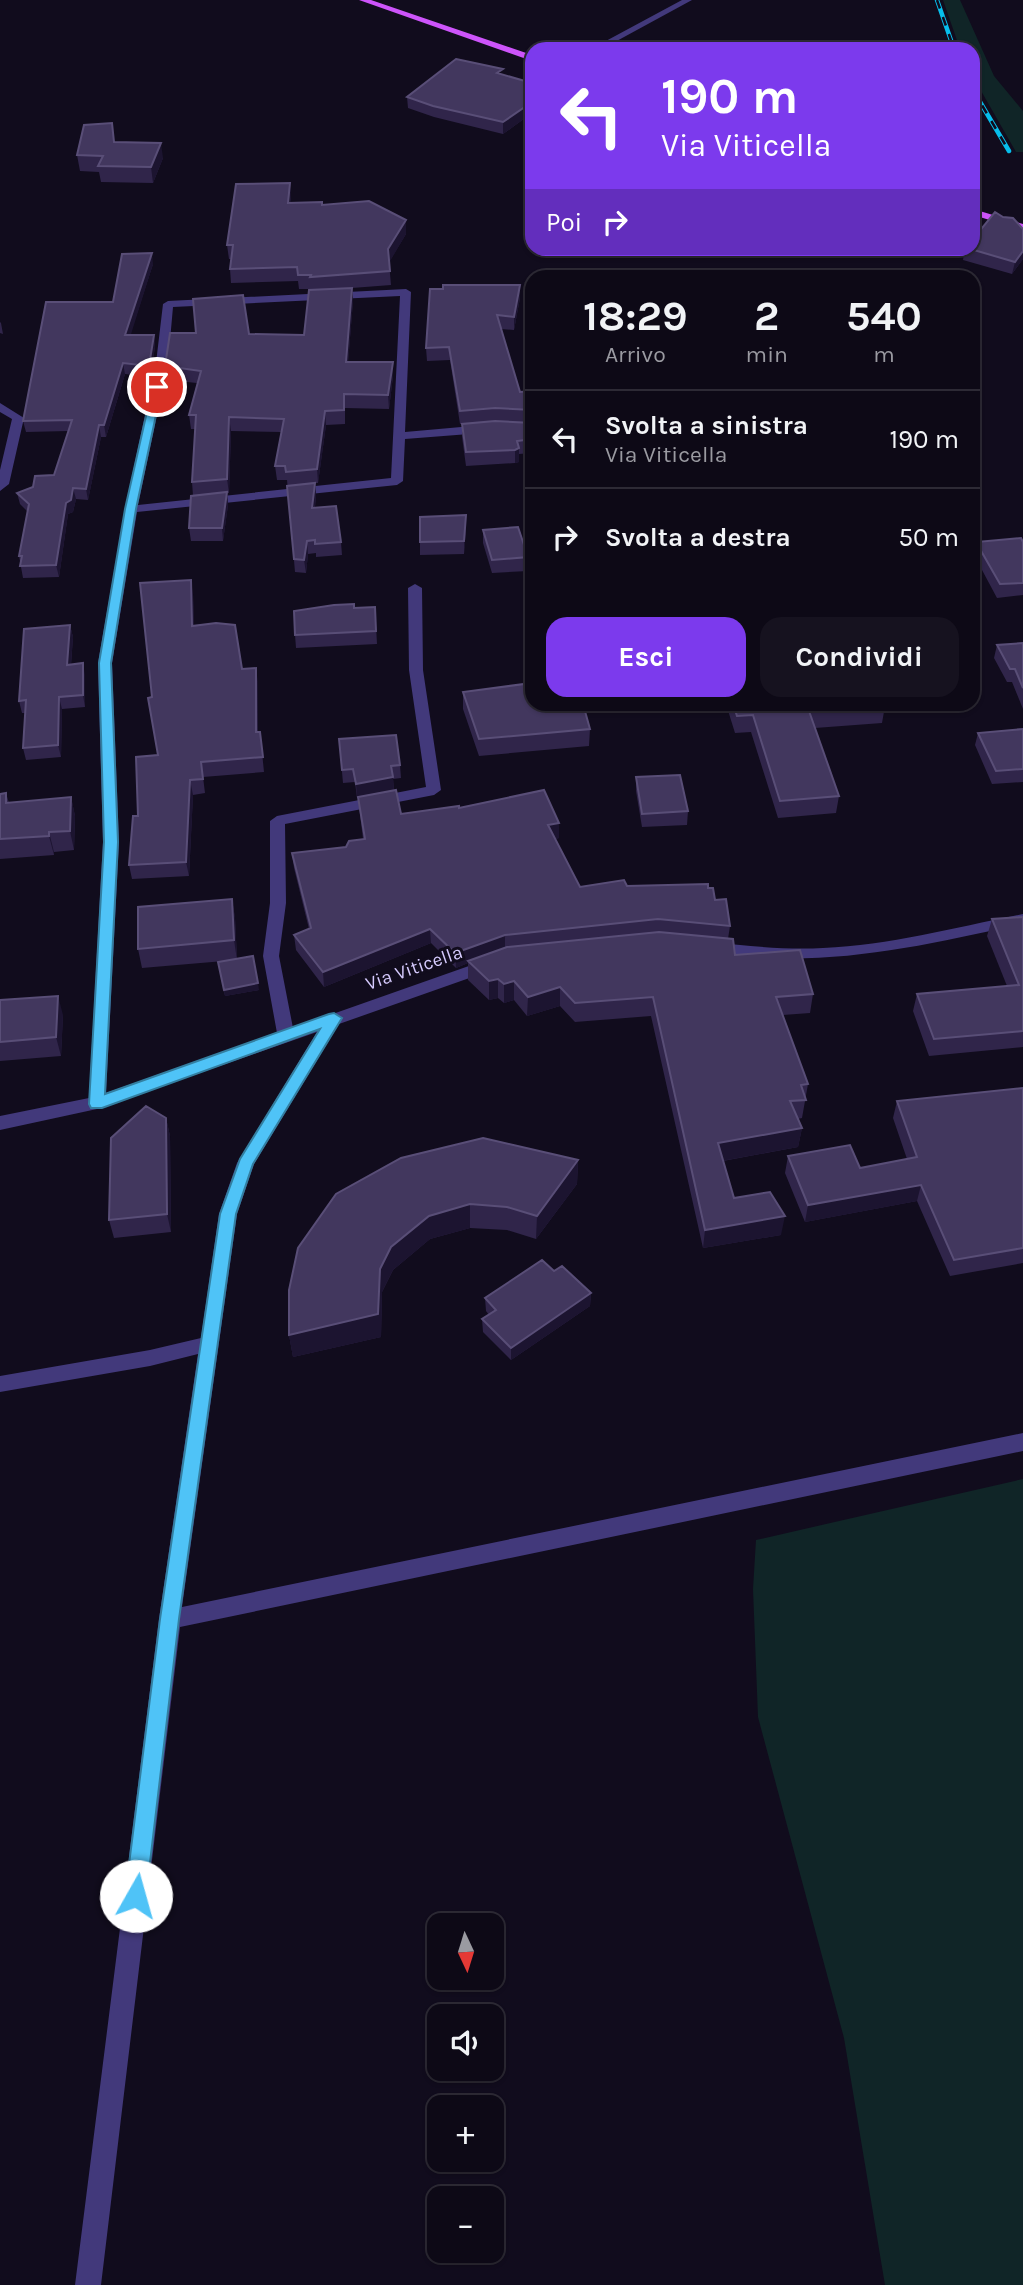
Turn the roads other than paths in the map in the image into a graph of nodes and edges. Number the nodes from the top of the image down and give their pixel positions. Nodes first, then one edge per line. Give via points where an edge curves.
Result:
1 (363, 0) edge
2 (688, 0) edge
3 (608, 42) edge
4 (525, 56) edge
5 (980, 214) edge
6 (1023, 227) edge
7 (0, 407) edge
8 (525, 430) edge
9 (401, 436) junction
10 (0, 487) edge
11 (131, 509) junction
12 (415, 587) dead end
13 (1023, 919) edge
14 (696, 947) edge
15 (505, 959) edge
16 (334, 1018) junction
17 (286, 1037) junction
18 (97, 1104) junction
19 (0, 1123) edge
20 (211, 1343) junction
21 (0, 1384) edge
22 (1023, 1442) edge
23 (170, 1619) junction
24 (88, 2285) edge

1 - 4 main road
2 - 3 street
5 - 6 main road
7 - 10 street via 18,418
8 - 9 street
9 - 11 street via 397,481
9 - 11 street via 406,292 168,304 162,363
11 - 18 street via 105,663 111,842
12 - 17 street via 416,670 434,790 277,821 278,903 271,956
13 - 14 street via 824,954
15 - 16 street, Via Viticella
16 - 17 street, Via Viticella
16 - 20 street via 246,1163 228,1214
17 - 18 street, Via Viticella
18 - 19 street, Via Viticella
20 - 21 street
20 - 23 street
22 - 23 street
23 - 24 street

